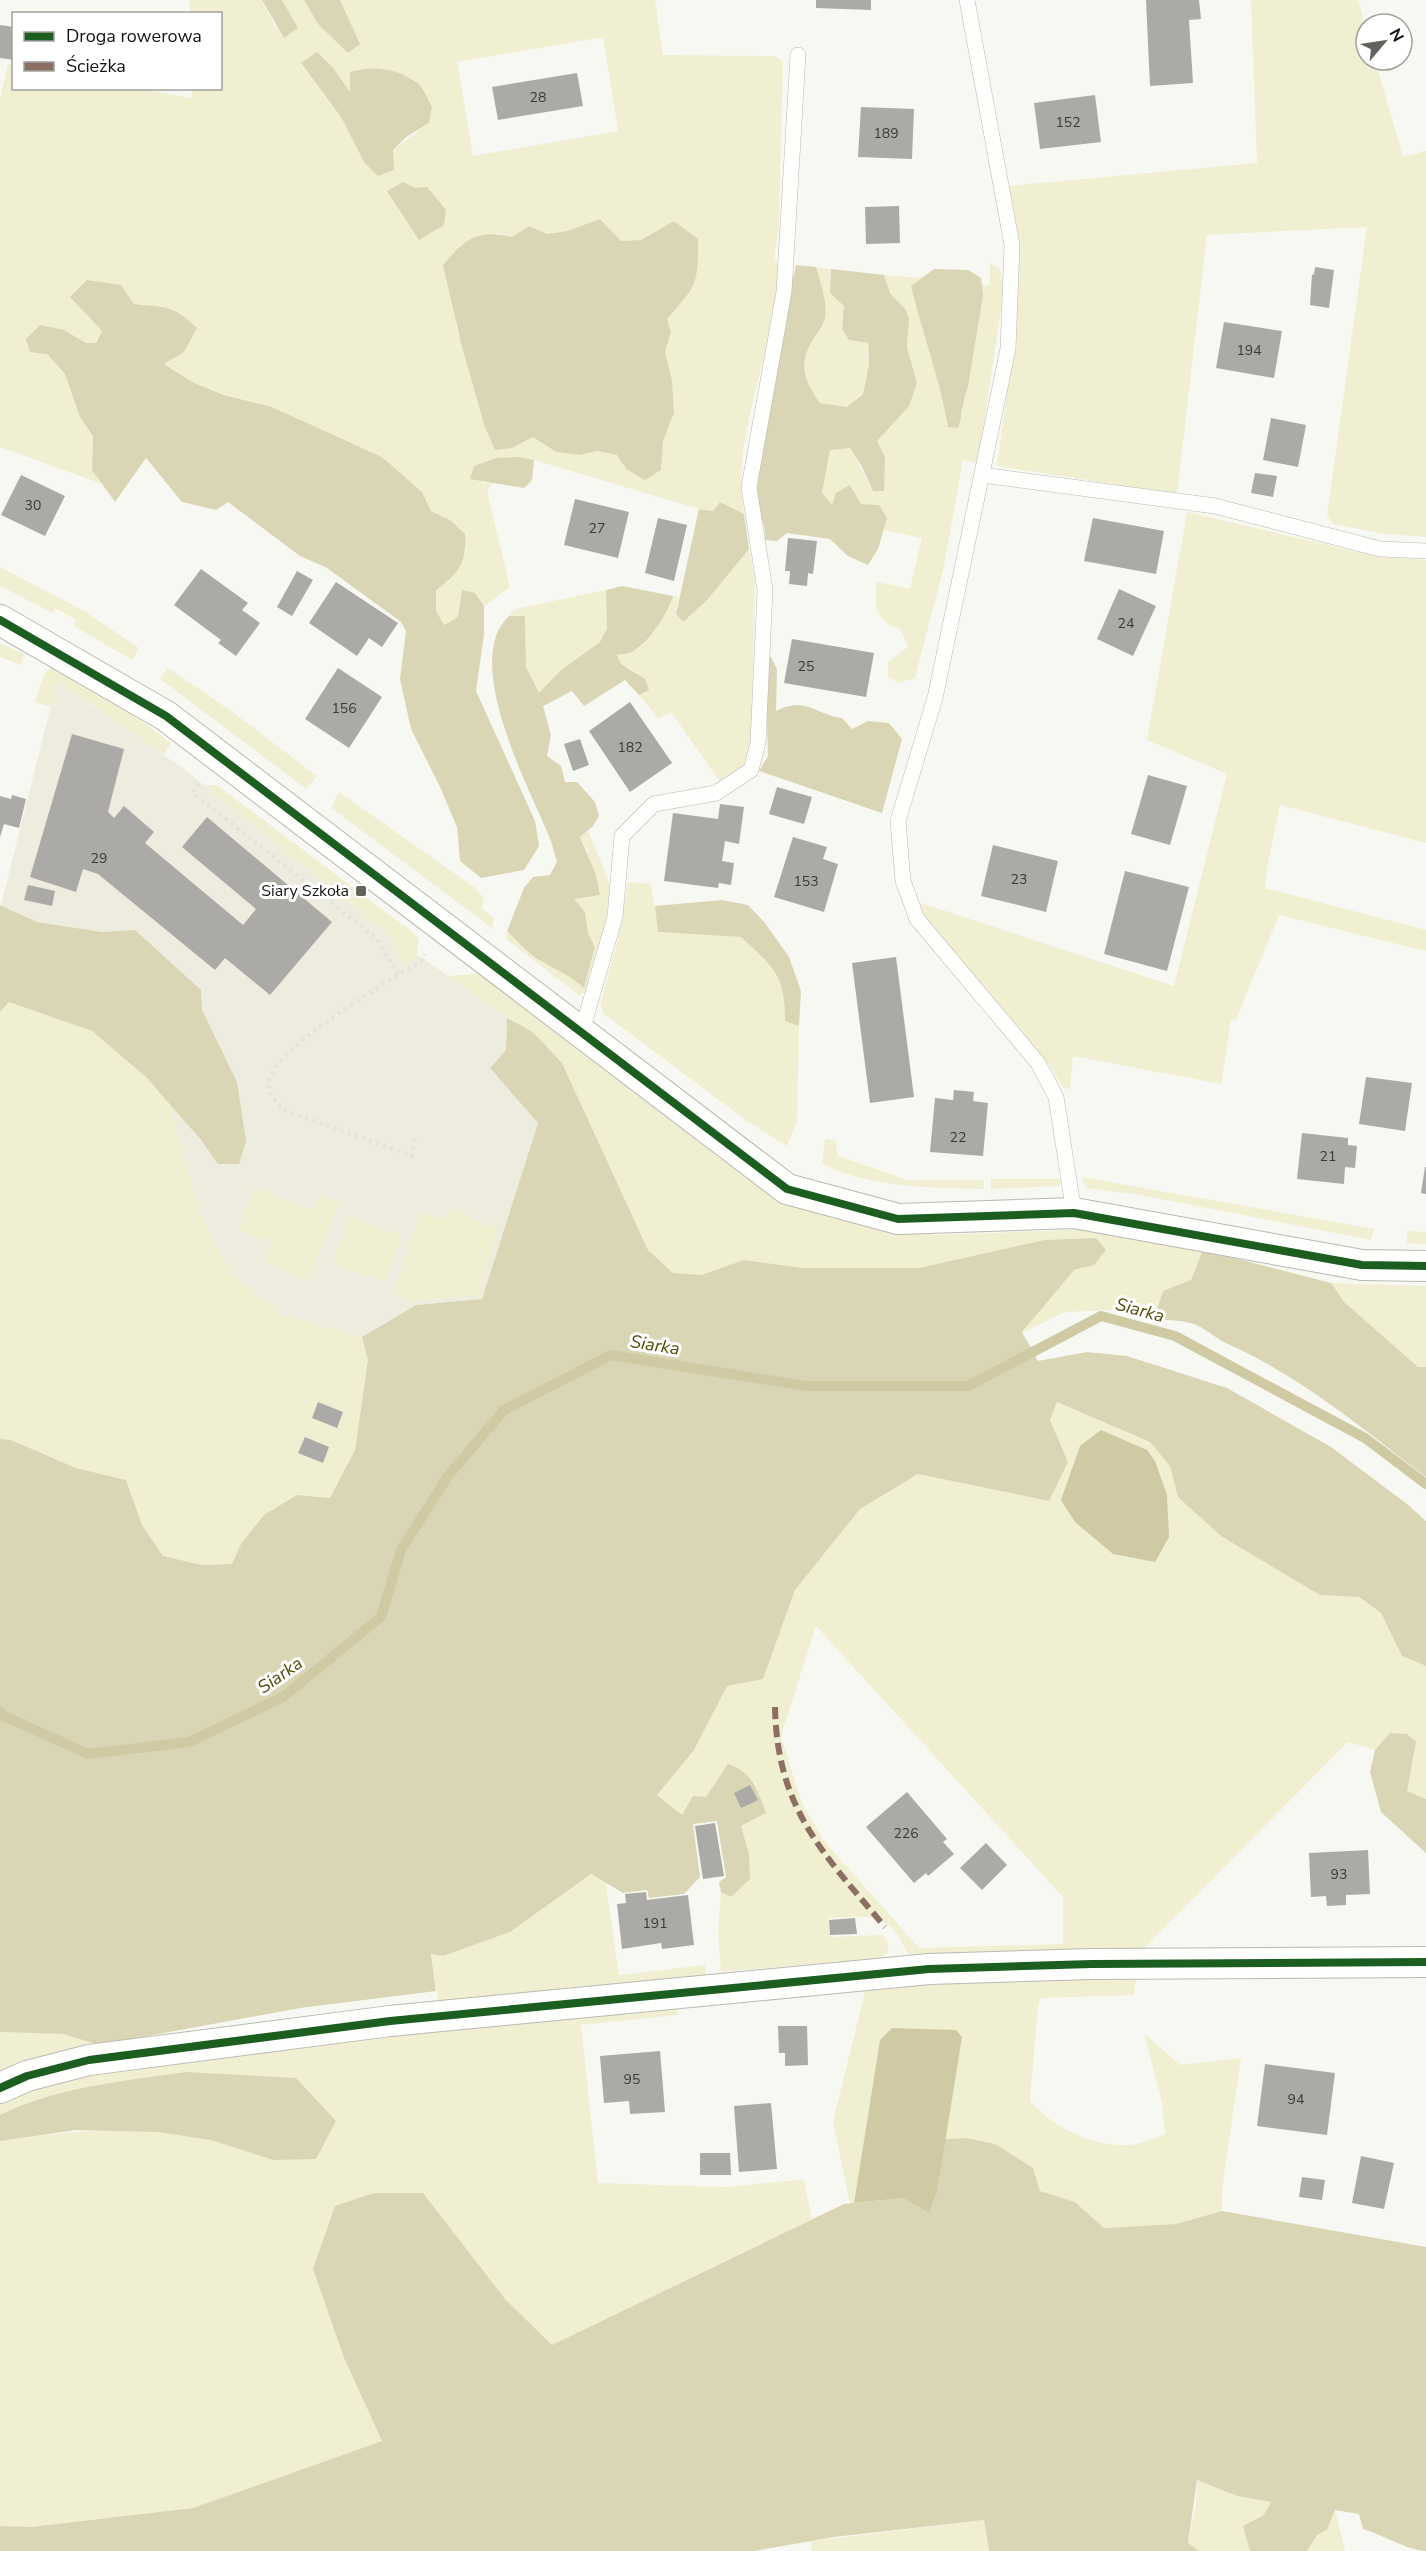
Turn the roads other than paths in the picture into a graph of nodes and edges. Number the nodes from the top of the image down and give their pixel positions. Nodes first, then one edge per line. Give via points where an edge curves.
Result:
1 (967, 0) edge
2 (798, 56) dead end
3 (982, 474) junction
4 (1426, 551) edge
5 (0, 620) edge
6 (581, 1034) junction
7 (1074, 1213) junction
8 (1426, 1266) edge
9 (1426, 1962) edge
10 (0, 2088) edge

1 - 3 lane via 1012,245 1008,349
2 - 6 lane via 794,238 749,487 765,590 758,742 751,770 716,793 654,804 622,836 615,917
3 - 4 lane via 1215,506 1380,549
3 - 7 lane via 935,698 898,821 903,881 917,919 1038,1063 1056,1097
5 - 6 street via 166,716
6 - 7 street via 788,1189 898,1219
7 - 8 street via 1362,1265
9 - 10 street via 929,1969 390,2021 89,2060 27,2076

